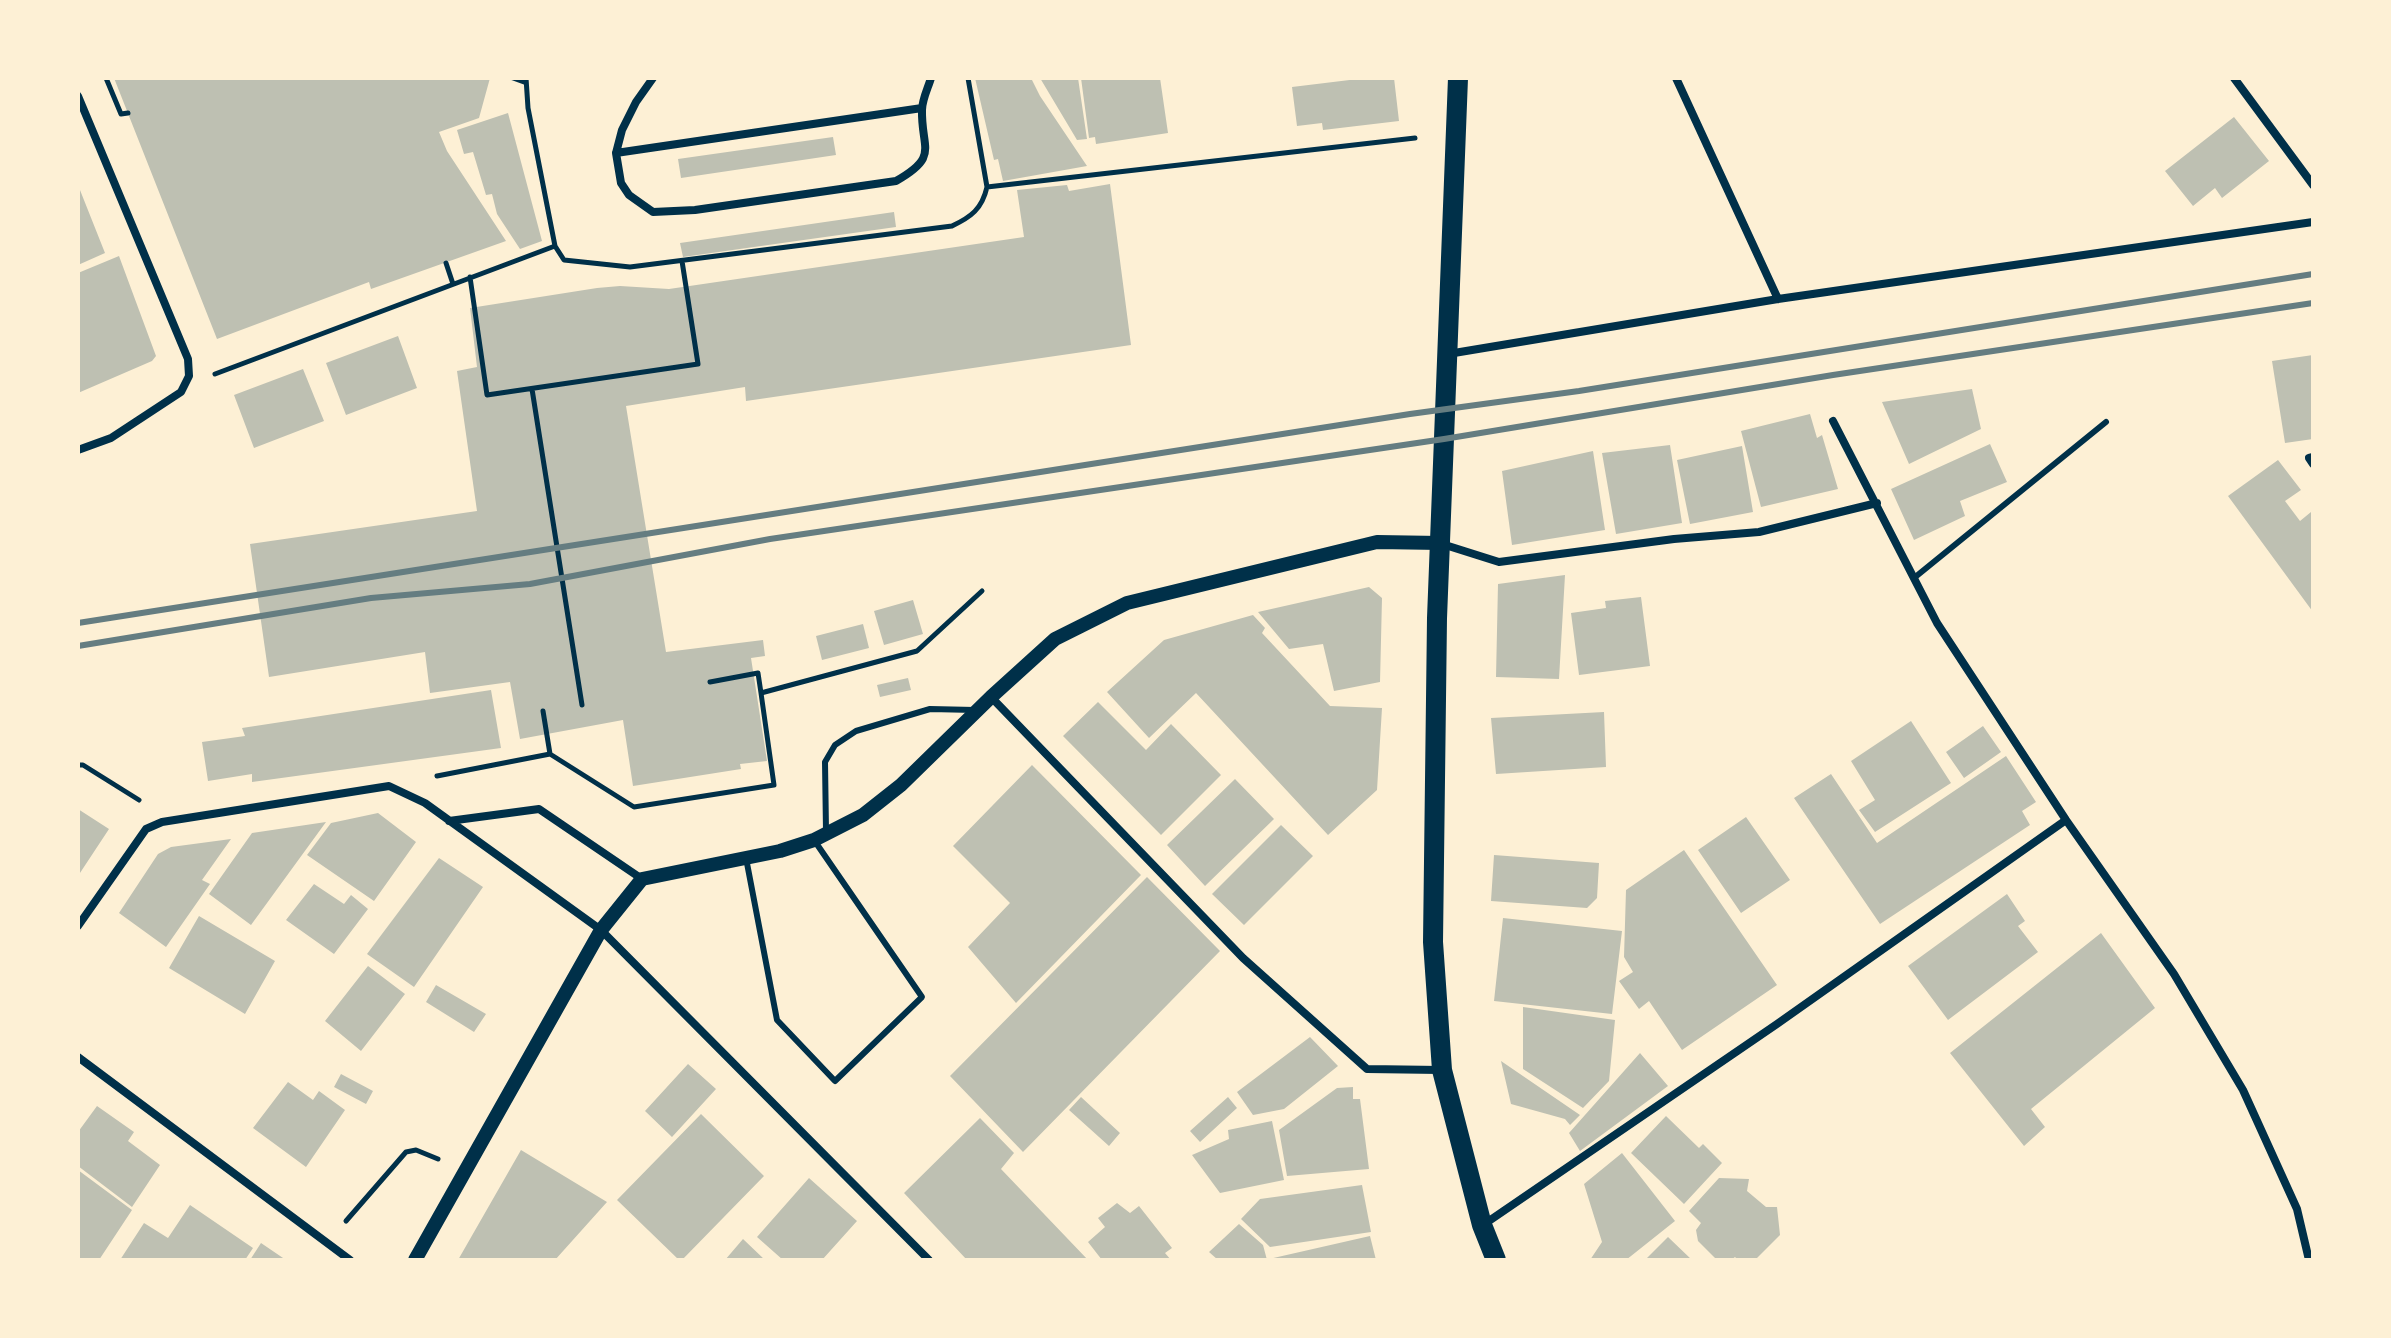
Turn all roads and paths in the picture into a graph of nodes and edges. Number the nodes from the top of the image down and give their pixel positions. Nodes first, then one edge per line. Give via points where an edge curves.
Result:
1 (106, 78) edge
2 (513, 78) edge
3 (653, 78) edge
4 (931, 78) edge
5 (1458, 78) edge
6 (1676, 78) edge
7 (2234, 78) edge
8 (524, 82) dead end
9 (78, 96) edge
10 (922, 108) junction
11 (128, 113) dead end
12 (1415, 138) dead end
13 (616, 153) junction
14 (2313, 185) edge
15 (987, 187) dead end
16 (2313, 222) edge
17 (555, 246) dead end
18 (682, 261) dead end
19 (446, 263) dead end
20 (470, 277) junction
21 (453, 284) junction
22 (1778, 299) junction
23 (1447, 354) junction
24 (189, 376) junction
25 (532, 389) junction
26 (1833, 421) dead end
27 (2106, 422) dead end
28 (78, 450) edge
29 (2313, 457) edge
30 (2313, 464) edge
31 (1877, 503) junction
32 (1440, 543) junction
33 (1914, 578) junction
34 (982, 591) dead end
35 (710, 682) dead end
36 (761, 693) junction
37 (991, 697) junction
38 (582, 705) dead end
39 (977, 710) junction
40 (543, 711) dead end
41 (550, 754) junction
42 (78, 765) edge
43 (389, 786) junction
44 (171, 820) junction
45 (2066, 820) junction
46 (449, 821) junction
47 (820, 838) junction
48 (746, 858) junction
49 (642, 879) junction
50 (78, 926) edge
51 (601, 930) junction
52 (78, 1057) edge
53 (1442, 1070) junction
54 (464, 1172) junction
55 (1482, 1225) junction
56 (327, 1242) junction
57 (350, 1260) edge
58 (415, 1260) edge
59 (929, 1260) edge
60 (1496, 1260) edge
61 (2309, 1260) edge

1 - 11 path via 121,114
2 - 8 path
3 - 13 street via 622,130
4 - 10 street
5 - 23 main road
6 - 22 street
7 - 14 street
9 - 24 street via 188,359
10 - 13 street
10 - 13 street via 927,146 917,169 896,181 653,212 621,183
12 - 15 path
16 - 22 street
17 - 20 path
18 - 25 path via 698,364
19 - 21 path
20 - 21 path
20 - 25 path via 487,395
21 - 24 path via 204,378
22 - 23 street
23 - 32 main road
24 - 28 street via 181,392 111,438
25 - 38 path
26 - 31 street
27 - 33 lane
29 - 30 street
31 - 32 street via 1759,532 1499,562
31 - 33 street
32 - 37 street via 1377,542 1127,603 1055,639
32 - 53 main road via 1433,942
33 - 45 street via 1937,623
34 - 36 path via 917,651
35 - 36 path via 758,673
36 - 41 path via 774,785 634,807
37 - 39 street
37 - 53 street via 1243,958 1367,1069
39 - 47 street via 901,785 863,815
39 - 47 lane via 930,709 856,731 835,745 825,762
40 - 41 path
41 - 43 path
42 - 44 path
43 - 44 street
43 - 46 street
44 - 50 street via 146,829
45 - 55 street
45 - 61 street via 2174,974 2243,1090 2297,1209
46 - 49 street via 539,809
46 - 51 street
47 - 48 street
47 - 48 lane via 922,997 835,1081 777,1020
48 - 49 street
49 - 51 street
51 - 54 street
51 - 59 street
52 - 56 street
53 - 55 main road
54 - 56 path via 426,1153 406,1152
54 - 58 street
55 - 60 main road
56 - 57 street

